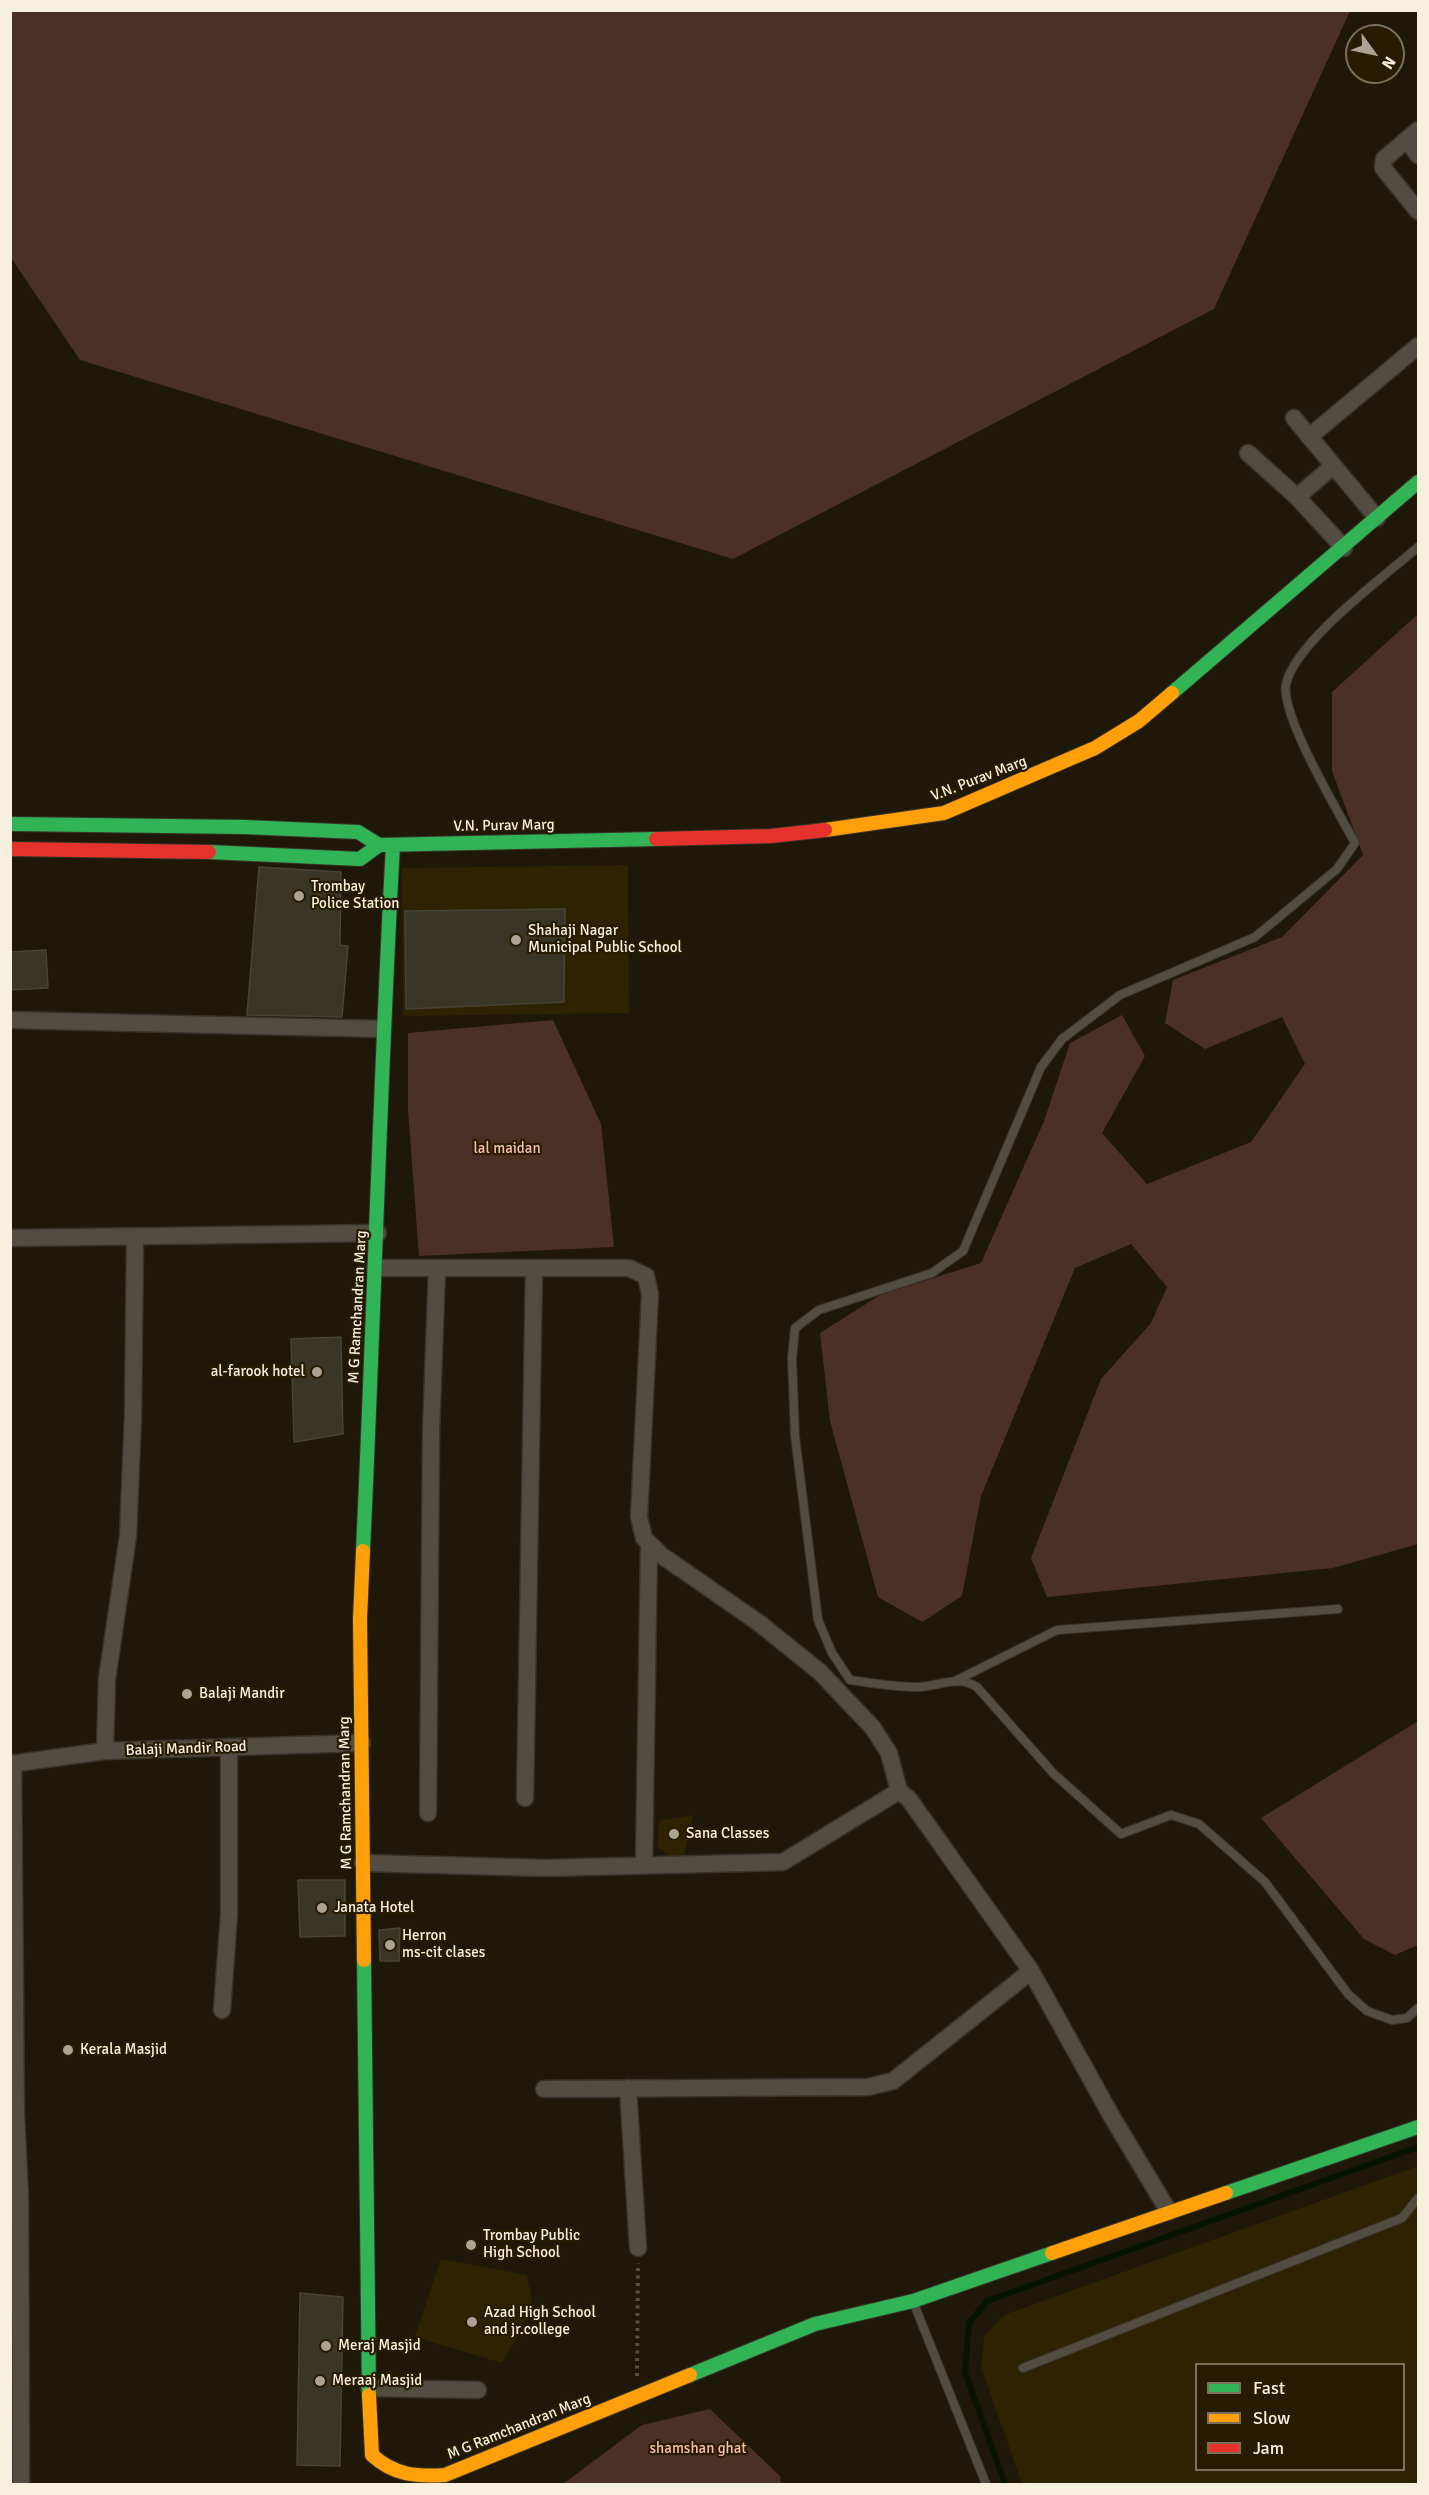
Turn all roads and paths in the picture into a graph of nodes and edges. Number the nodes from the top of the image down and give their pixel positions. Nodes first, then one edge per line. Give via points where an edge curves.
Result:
1 (1413, 135) edge
2 (1419, 154) edge
3 (1419, 211) edge
4 (1419, 346) edge
5 (1294, 418) dead end
6 (1309, 437) junction
7 (1248, 453) dead end
8 (1333, 466) junction
9 (1419, 482) edge
10 (1296, 497) junction
11 (1377, 518) junction
12 (1419, 547) edge
13 (1344, 548) junction
14 (10, 824) edge
15 (43, 825) junction
16 (245, 827) junction
17 (379, 845) junction
18 (393, 845) junction
19 (10, 849) edge
20 (43, 849) junction
21 (243, 852) junction
22 (10, 1020) edge
23 (383, 1029) junction
24 (378, 1233) junction
25 (135, 1237) junction
26 (10, 1238) edge
27 (375, 1268) junction
28 (437, 1268) junction
29 (534, 1268) junction
30 (649, 1543) junction
31 (1338, 1609) dead end
32 (957, 1680) junction
33 (362, 1743) junction
34 (229, 1747) junction
35 (105, 1751) junction
36 (12, 1763) edge
37 (899, 1791) junction
38 (525, 1798) dead end
39 (428, 1813) dead end
40 (363, 1863) junction
41 (644, 1864) junction
42 (1031, 1971) junction
43 (1419, 2008) edge
44 (222, 2010) dead end
45 (628, 2088) junction
46 (544, 2089) dead end
47 (13, 2114) edge
48 (1419, 2127) edge
49 (1419, 2198) edge
50 (1169, 2212) junction
51 (638, 2248) joint
52 (913, 2301) junction
53 (1023, 2368) dead end
54 (369, 2388) junction
55 (478, 2390) dead end
56 (637, 2398) junction
57 (21, 2484) edge
58 (986, 2484) edge

1 - 2 street
1 - 3 street via 1384,159 1383,168
4 - 6 street
5 - 6 street
6 - 8 street
7 - 10 street
8 - 10 street
8 - 11 street
9 - 11 street, V.N. Purav Marg
10 - 13 street
11 - 13 street, V.N. Purav Marg
12 - 32 lane via 1306,646 1286,685 1296,731 1355,843 1337,869 1255,937 1120,995 1062,1038 1041,1067 963,1251 932,1272 819,1310 795,1328 795,1436 818,1620 832,1653 850,1680 919,1687
13 - 18 street, V.N. Purav Marg via 1139,721 1052,770 944,813 771,836
14 - 15 street, V.N. Purav Marg
15 - 16 street, V.N. Purav Marg
15 - 20 street
16 - 17 street, V.N. Purav Marg via 358,832
16 - 21 street
17 - 18 street, V.N. Purav Marg
17 - 21 street, V.N. Purav Marg via 360,859
18 - 23 street, M G Ramchandran Marg
19 - 20 street, V.N. Purav Marg
20 - 21 street, V.N. Purav Marg
22 - 23 street
23 - 24 street, M G Ramchandran Marg
24 - 25 street
24 - 27 street, M G Ramchandran Marg
25 - 26 street
25 - 35 street via 128,1536 106,1679
27 - 28 street
27 - 33 street, M G Ramchandran Marg via 360,1619
28 - 29 street
28 - 39 street via 431,1432
29 - 30 street via 629,1268 646,1276 650,1294 639,1517
29 - 38 street
30 - 37 street via 820,1672 889,1753
30 - 41 street
31 - 32 lane via 1057,1630
32 - 43 lane via 977,1687 1053,1773 1121,1834 1171,1815 1198,1824 1222,1843 1265,1882 1348,1994 1367,2011 1392,2020 1407,2018
33 - 34 street, Balaji Mandir Road
33 - 40 street, M G Ramchandran Marg
34 - 35 street, Balaji Mandir Road
34 - 44 street via 229,1914
35 - 36 street, Balaji Mandir Road
36 - 47 street
37 - 41 street via 783,1862
37 - 42 street
40 - 41 street via 546,1868
40 - 54 street, M G Ramchandran Marg
42 - 45 street via 893,2081 868,2086
42 - 50 street
45 - 46 street
45 - 51 street
47 - 57 street via 20,2198
48 - 50 street, M G Ramchandran Marg
49 - 53 lane via 1402,2218
50 - 52 street, M G Ramchandran Marg
51 - 56 path
52 - 56 street, M G Ramchandran Marg via 815,2324
52 - 58 lane
54 - 55 street
54 - 56 street, M G Ramchandran Marg via 372,2455 394,2472 417,2478 445,2475

